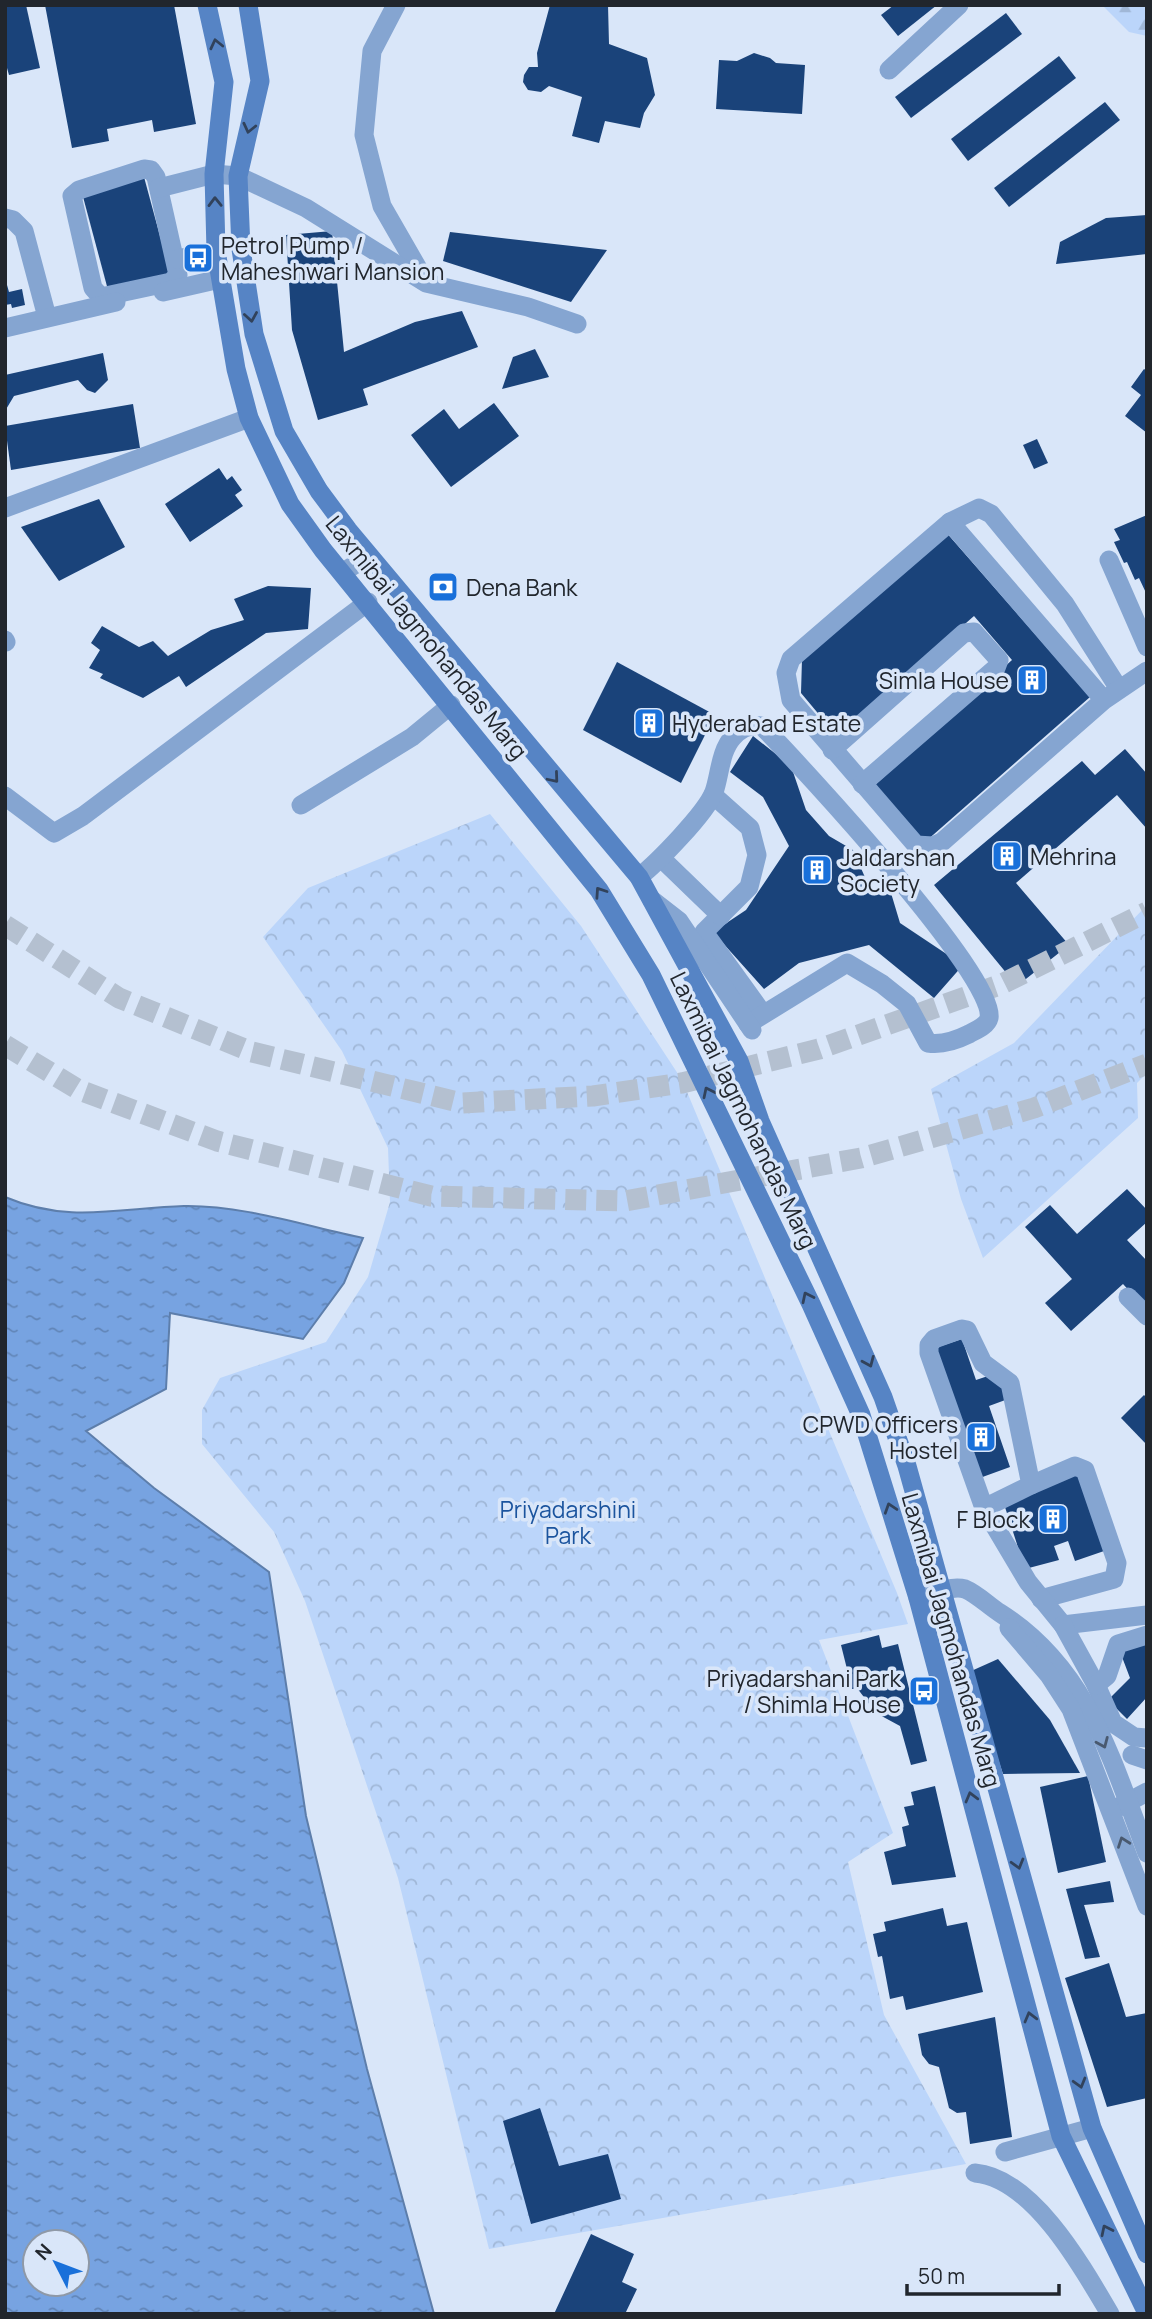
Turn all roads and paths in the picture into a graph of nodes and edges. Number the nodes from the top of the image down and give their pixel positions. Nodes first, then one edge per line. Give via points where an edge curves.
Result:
1 (207, 5) edge
2 (248, 5) edge
3 (396, 5) edge
4 (959, 5) edge
5 (889, 70) dead end
6 (215, 174) junction
7 (238, 176) junction
8 (159, 188) junction
9 (5, 218) edge
10 (216, 251) junction
11 (177, 259) junction
12 (220, 279) junction
13 (426, 283) junction
14 (47, 317) junction
15 (577, 324) dead end
16 (5, 328) edge
17 (249, 418) junction
18 (5, 508) edge
19 (950, 522) junction
20 (369, 556) junction
21 (1109, 560) dead end
22 (343, 572) junction
23 (368, 602) junction
24 (1147, 647) edge
25 (453, 657) junction
26 (1147, 671) edge
27 (430, 679) junction
28 (1111, 694) junction
29 (451, 705) junction
30 (832, 750) junction
31 (862, 784) junction
32 (713, 795) junction
33 (5, 796) edge
34 (301, 805) dead end
35 (661, 858) junction
36 (639, 877) junction
37 (652, 900) junction
38 (721, 916) junction
39 (754, 1023) junction
40 (1128, 1297) dead end
41 (1147, 1317) edge
42 (1031, 1485) junction
43 (984, 1508) junction
44 (940, 1591) junction
45 (918, 1598) junction
46 (1041, 1599) junction
47 (1147, 1615) edge
48 (1063, 1625) junction
49 (1147, 1634) edge
50 (1096, 1685) junction
51 (1147, 1738) edge
52 (1147, 1793) edge
53 (1119, 1807) junction
54 (1147, 1853) edge
55 (1147, 1906) edge
56 (1047, 1966) junction
57 (1019, 1976) junction
58 (1092, 2128) junction
59 (1061, 2136) junction
60 (975, 2174) dead end
61 (1007, 2183) junction
62 (1147, 2254) edge
63 (1147, 2313) edge
64 (1110, 2314) edge

6 -> 1 main road, Laxmibai Jagmohandas Marg via 224,82
2 -> 7 main road, Laxmibai Jagmohandas Marg via 260,81
3 - 13 street via 372,51 364,135 382,206
4 - 5 street
6 - 7 street
6 - 8 street
10 -> 6 main road, Laxmibai Jagmohandas Marg
7 - 13 street via 306,208
7 -> 20 main road, Laxmibai Jagmohandas Marg via 241,249 254,334 284,430 319,491
8 - 11 street
8 - 11 street via 154,173 144,169 79,190 71,200 93,288 101,297 171,282 178,275
9 - 14 street via 13,219 24,231
10 - 11 street
10 - 12 main road, Laxmibai Jagmohandas Marg
12 - 14 street
12 - 17 main road, Laxmibai Jagmohandas Marg
13 - 15 street via 528,307
14 - 16 street
17 - 18 street
17 - 22 main road, Laxmibai Jagmohandas Marg via 289,504
19 - 28 street
19 - 28 street via 979,508 991,514 1065,604
19 - 30 street via 791,659 786,673 791,700
20 - 22 street
20 - 25 main road, Laxmibai Jagmohandas Marg
21 - 24 street
22 - 23 main road, Laxmibai Jagmohandas Marg
23 - 27 main road, Laxmibai Jagmohandas Marg
23 - 33 street via 83,817 54,833
25 - 27 main road
25 -> 36 main road, Laxmibai Jagmohandas Marg
26 - 28 street
27 - 29 main road, Laxmibai Jagmohandas Marg
28 - 31 street via 933,846 916,845
29 - 34 street via 412,737
45 -> 29 main road, Laxmibai Jagmohandas Marg via 860,1415 651,975 599,890
30 - 31 street
30 - 31 street via 964,633 974,632 996,655 996,668
32 - 35 street
32 - 38 street via 750,828 757,855 749,887
32 - 39 street via 732,738 752,725 762,726 955,948 978,981 989,1017 986,1024 965,1036 928,1043 907,1004 847,963
35 - 36 street
35 - 38 street
36 - 37 main road, Laxmibai Jagmohandas Marg
37 - 39 street via 679,921
37 -> 44 main road, Laxmibai Jagmohandas Marg via 739,1061 765,1134 883,1397 907,1466
38 - 39 street via 704,932
40 - 41 street
42 - 43 street
42 - 43 street via 1010,1383 983,1363 962,1328 934,1339 929,1353
42 - 46 street via 1075,1466 1085,1469 1117,1563 1114,1579
43 - 46 street
44 - 45 street
44 - 53 street via 964,1589 1003,1615 1012,1634 1055,1670
44 -> 56 main road, Laxmibai Jagmohandas Marg
57 -> 45 main road, Laxmibai Jagmohandas Marg
46 - 48 street
47 - 48 street
48 - 50 street
49 - 50 street via 1118,1644 1107,1676
50 - 51 street via 1112,1723 1134,1737
52 - 53 street
53 - 54 street
55 -> 53 street
56 - 57 main road
56 -> 58 main road, Laxmibai Jagmohandas Marg
59 -> 57 main road, Laxmibai Jagmohandas Marg
58 - 59 street
58 - 62 main road, Laxmibai Jagmohandas Marg
59 - 61 street via 1008,2151 1014,2167
63 -> 59 main road, Laxmibai Jagmohandas Marg
60 - 61 street
61 - 64 street via 1027,2198 1084,2270

